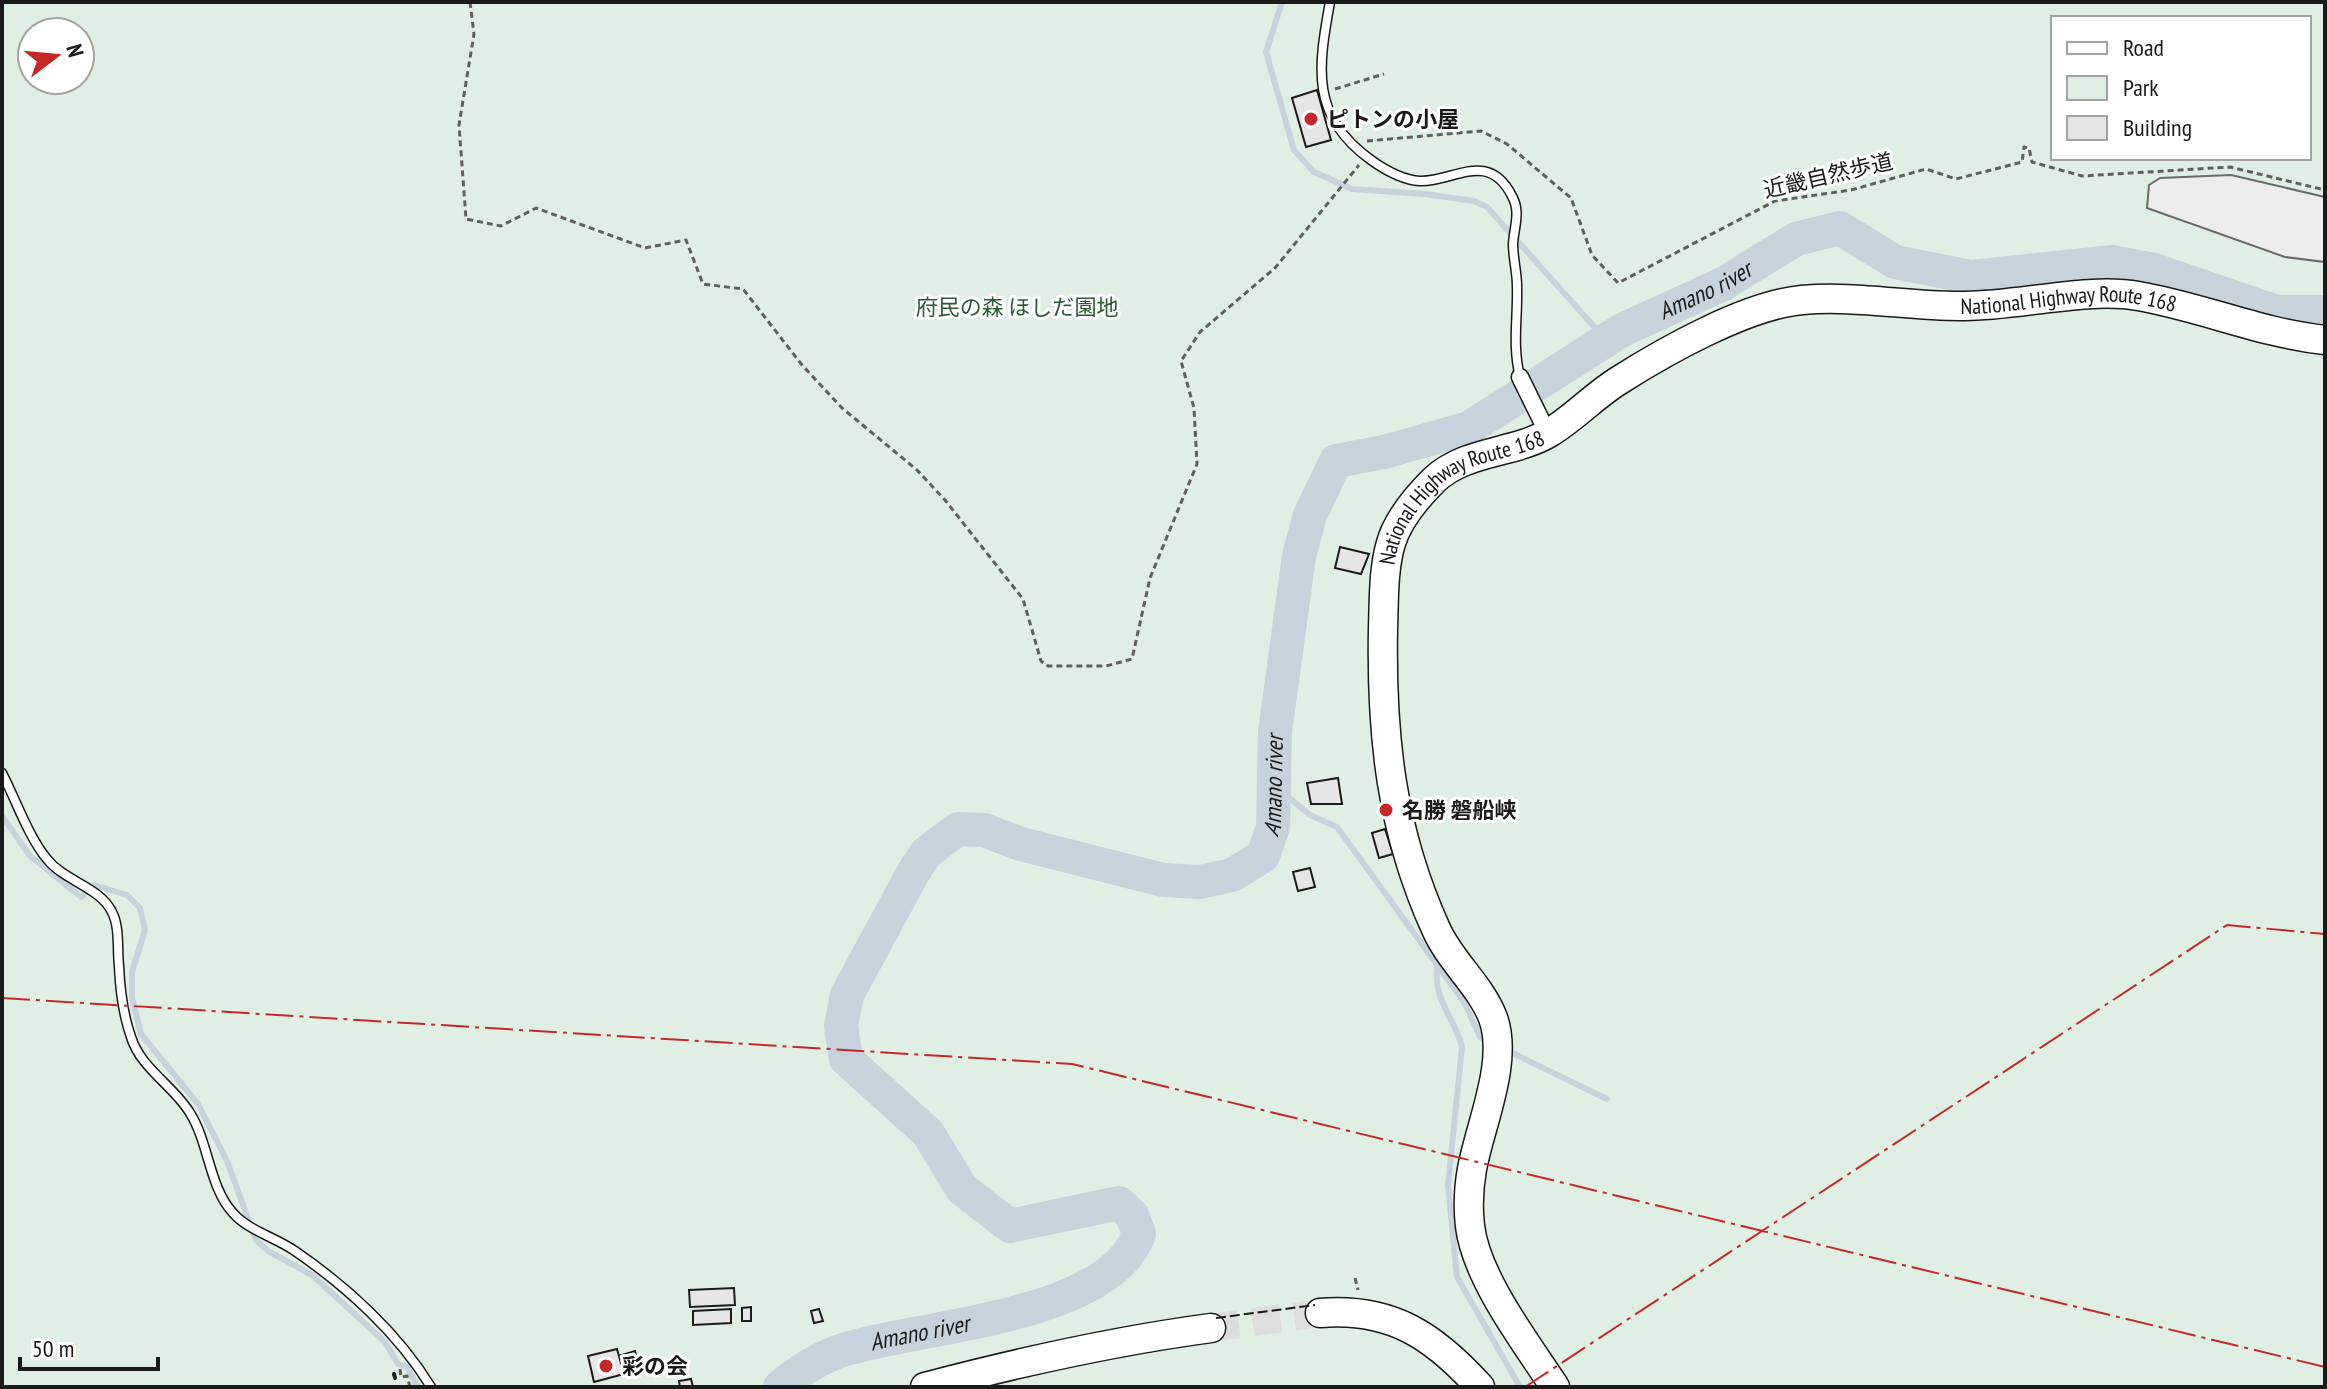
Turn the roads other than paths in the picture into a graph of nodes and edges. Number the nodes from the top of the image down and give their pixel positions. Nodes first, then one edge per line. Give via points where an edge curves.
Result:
1 (1330, 2) edge
2 (2325, 340) edge
3 (1520, 377) joint
4 (1544, 426) junction
5 (2, 773) edge
6 (1320, 1313) tunnel mouth
7 (1211, 1328) tunnel mouth
8 (431, 1387) edge
9 (925, 1387) edge
10 (1480, 1387) edge
11 (1555, 1387) edge

1 - 3 lane via 1319,74 1330,115 1350,142 1384,169 1416,181 1469,168 1483,171 1512,194 1517,219 1514,351
2 - 4 highway, National Highway Route 168 via 2258,330 2135,295 1965,307 1798,300 1733,319
3 - 4 street
4 - 11 highway, National Highway Route 168 via 1437,476 1408,509 1391,542 1383,669 1387,760 1399,832 1439,936 1492,1016 1498,1042 1471,1171 1470,1229 1485,1271
5 - 8 lane via 47,859 103,899 114,916 131,1040 189,1110 222,1199 252,1228 330,1275 408,1353
6 - 10 highway via 1353,1310 1384,1316 1452,1356
7 - 9 highway via 1061,1353

